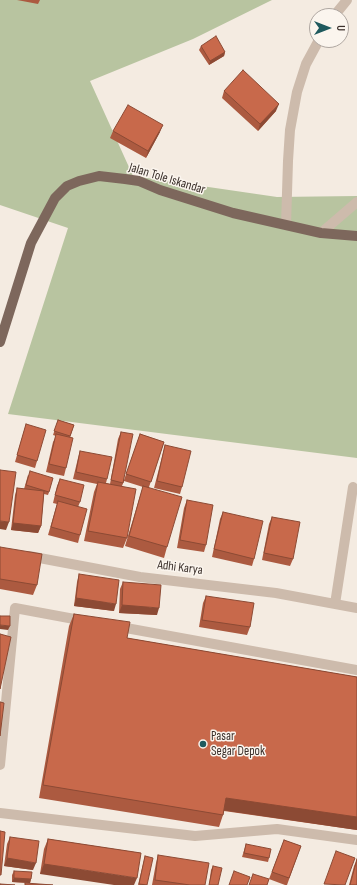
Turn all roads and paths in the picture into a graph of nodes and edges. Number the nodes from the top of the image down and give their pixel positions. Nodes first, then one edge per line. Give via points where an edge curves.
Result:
1 (347, 0) edge
2 (340, 8) edge
3 (315, 48) edge
4 (357, 202) edge
5 (286, 225) junction
6 (321, 233) junction
7 (357, 236) edge
8 (0, 342) edge
9 (353, 487) dead end
10 (21, 555) edge
11 (335, 604) junction
12 (357, 608) edge
13 (92, 622) edge
14 (108, 625) edge
15 (357, 670) edge
16 (0, 765) edge
17 (0, 813) edge
18 (357, 840) edge

1 - 2 street
3 - 5 street via 306,64 297,92 290,130
4 - 6 street
5 - 6 main road, Jalan Tole Iskandar
5 - 8 main road, Jalan Tole Iskandar via 234,213 125,178 99,176 67,186 55,198 31,243
6 - 7 main road, Jalan Tole Iskandar
9 - 11 street
10 - 11 street, Adhi Karya via 140,577 276,593
11 - 12 street, Adhi Karya
13 - 16 street via 15,608
14 - 15 street
17 - 18 street via 194,836 277,828

